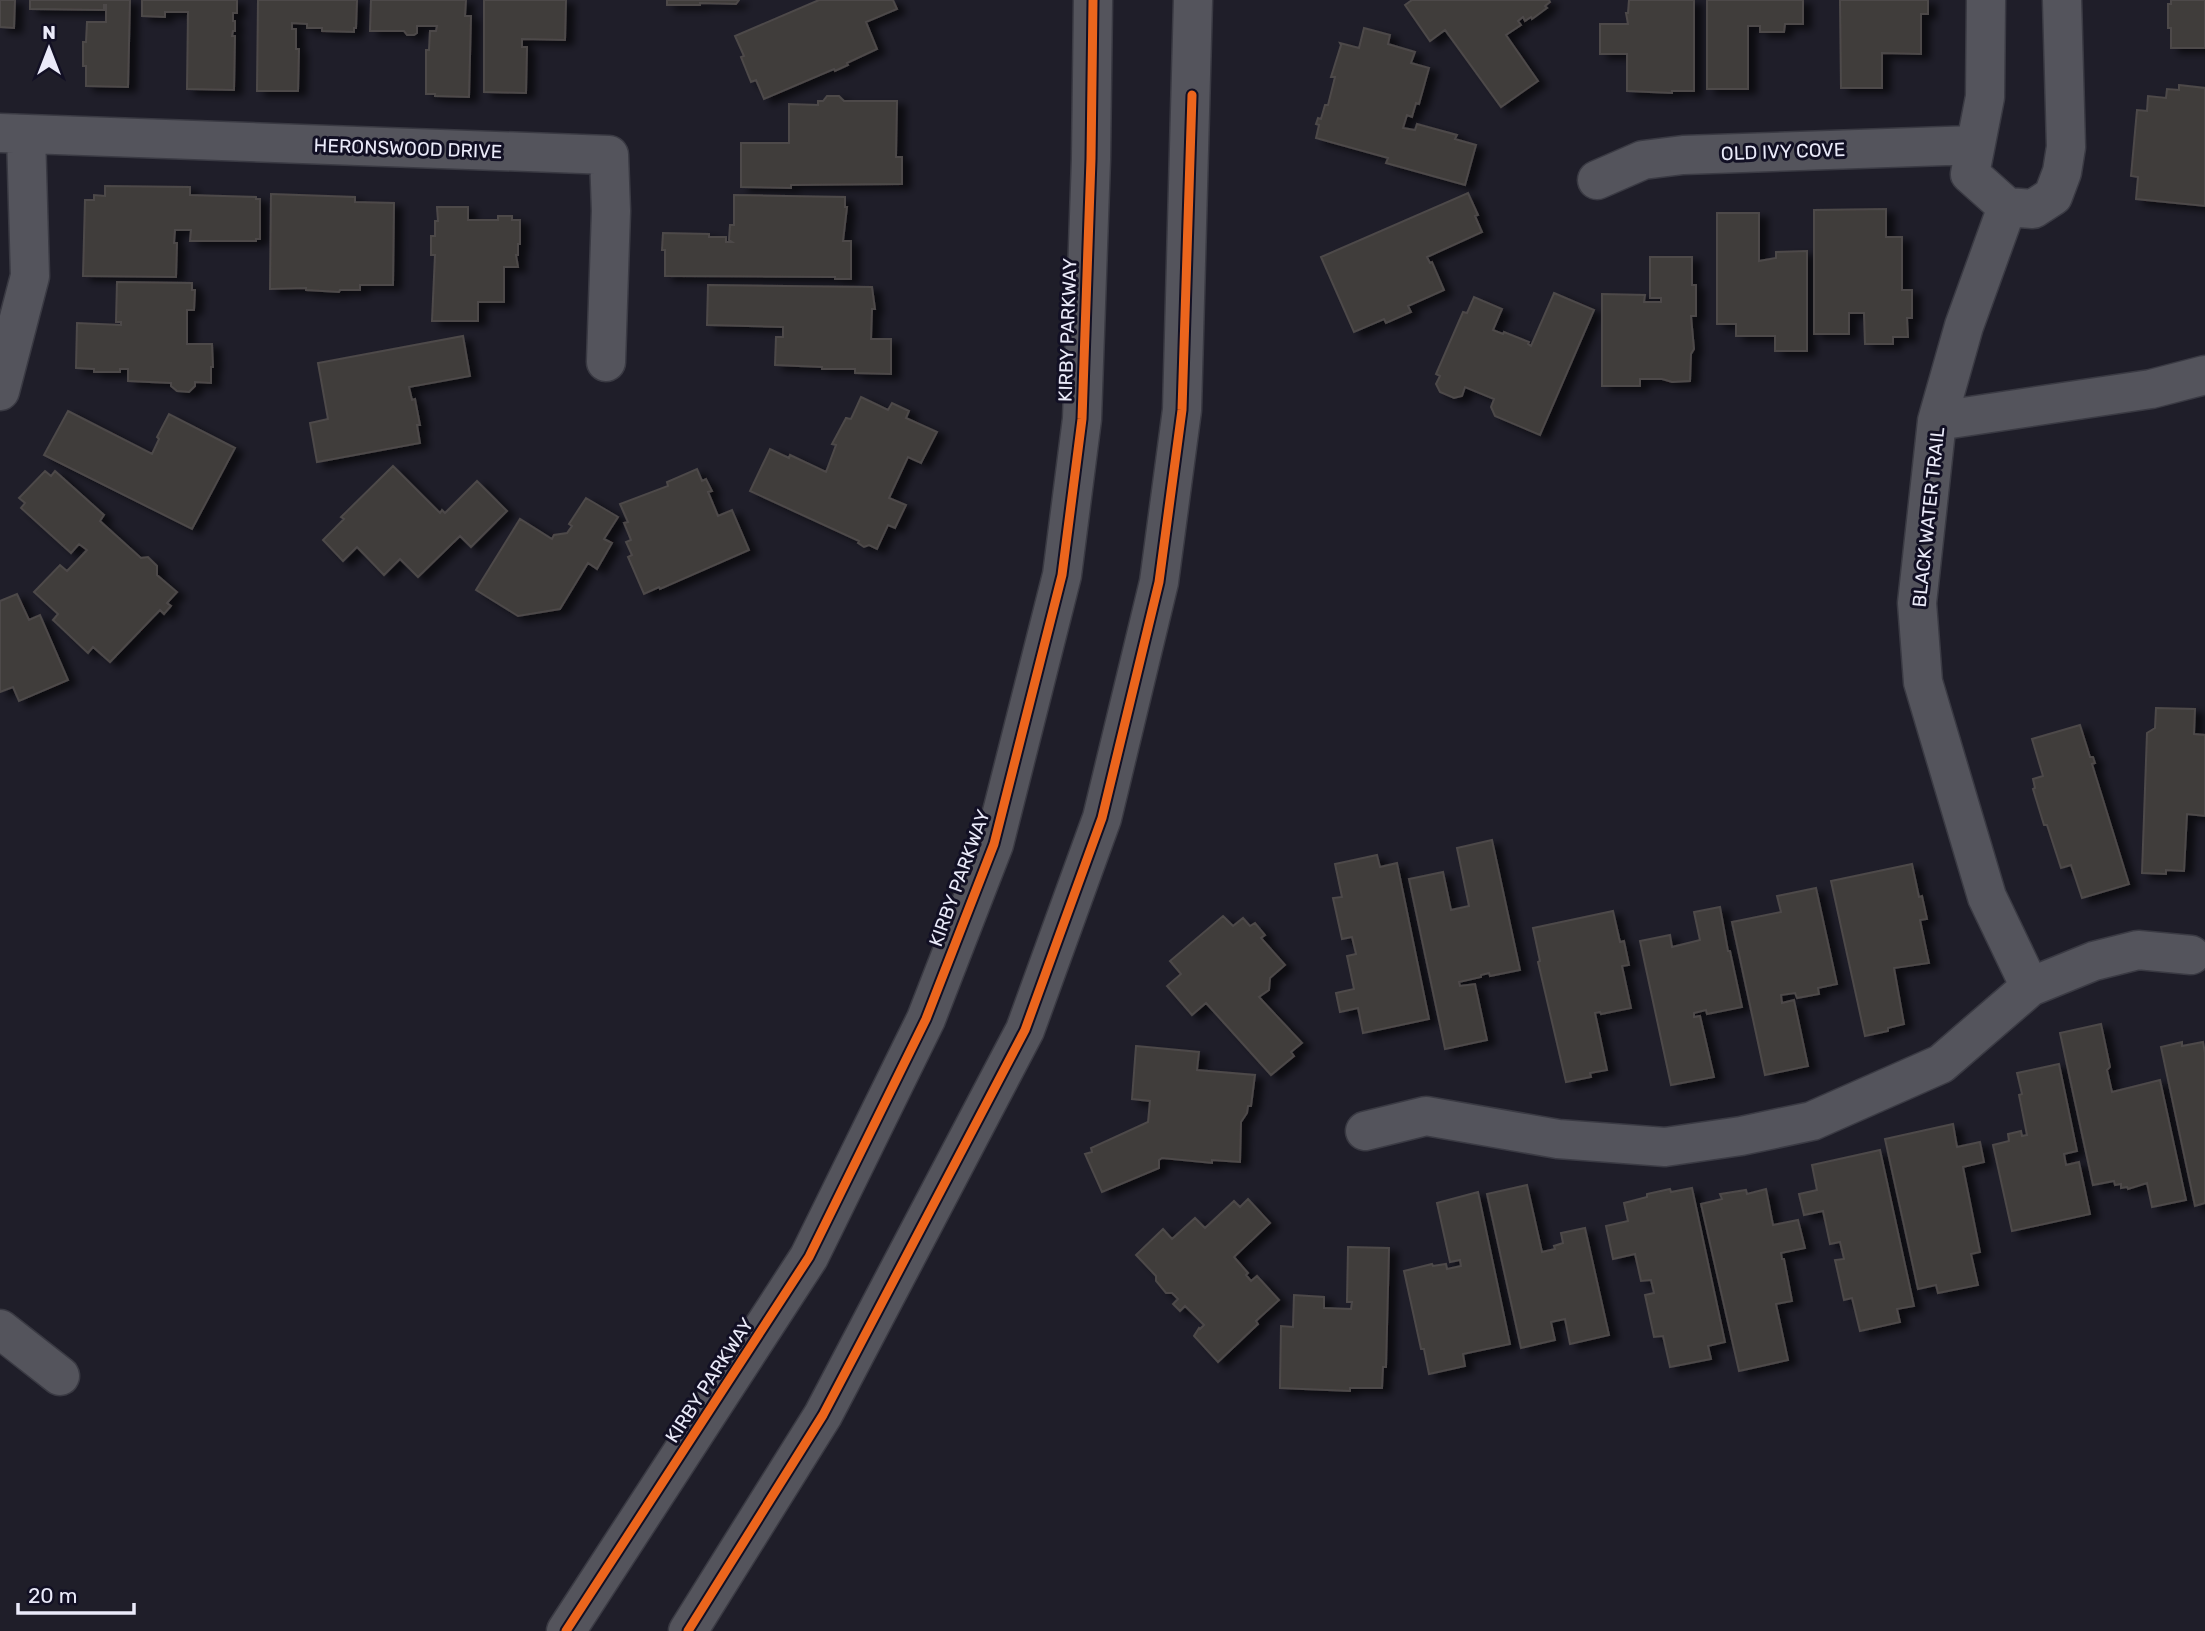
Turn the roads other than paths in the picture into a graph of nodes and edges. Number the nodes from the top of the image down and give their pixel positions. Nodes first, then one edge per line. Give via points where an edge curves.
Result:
1 (1093, 0) edge
2 (1193, 0) edge
3 (1986, 0) edge
4 (2062, 0) edge
5 (13, 134) edge
6 (1975, 145) junction
7 (1597, 180) dead end
8 (2007, 207) junction
9 (606, 362) dead end
10 (2205, 375) edge
11 (0, 391) edge
12 (1937, 421) junction
13 (2191, 955) dead end
14 (2030, 987) junction
15 (1365, 1131) dead end
16 (0, 1329) edge
17 (60, 1376) dead end
18 (566, 1631) edge
19 (688, 1631) edge

1 - 18 street, KIRBY PARKWAY via 1082,419 1062,575 994,844 926,1019 809,1257
2 - 19 street via 1182,410 1159,582 1102,818 1026,1030 823,1415
3 - 6 street via 1984,97
4 - 8 street via 2066,147 2062,172 2053,196 2033,209
5 - 9 street, HERONSWOOD DRIVE via 609,155
5 - 11 street via 30,276
6 - 7 street, OLD IVY COVE via 1683,155 1643,160
6 - 8 street via 1970,174
8 - 12 street, BLACK WATER TRAIL via 1964,326
10 - 12 street via 2151,389
12 - 14 street, BLACK WATER TRAIL via 1917,603 1923,682 1987,897
13 - 14 street via 2138,950 2094,961
14 - 15 street via 1941,1064 1812,1121 1665,1147 1558,1139 1426,1116
16 - 17 street

